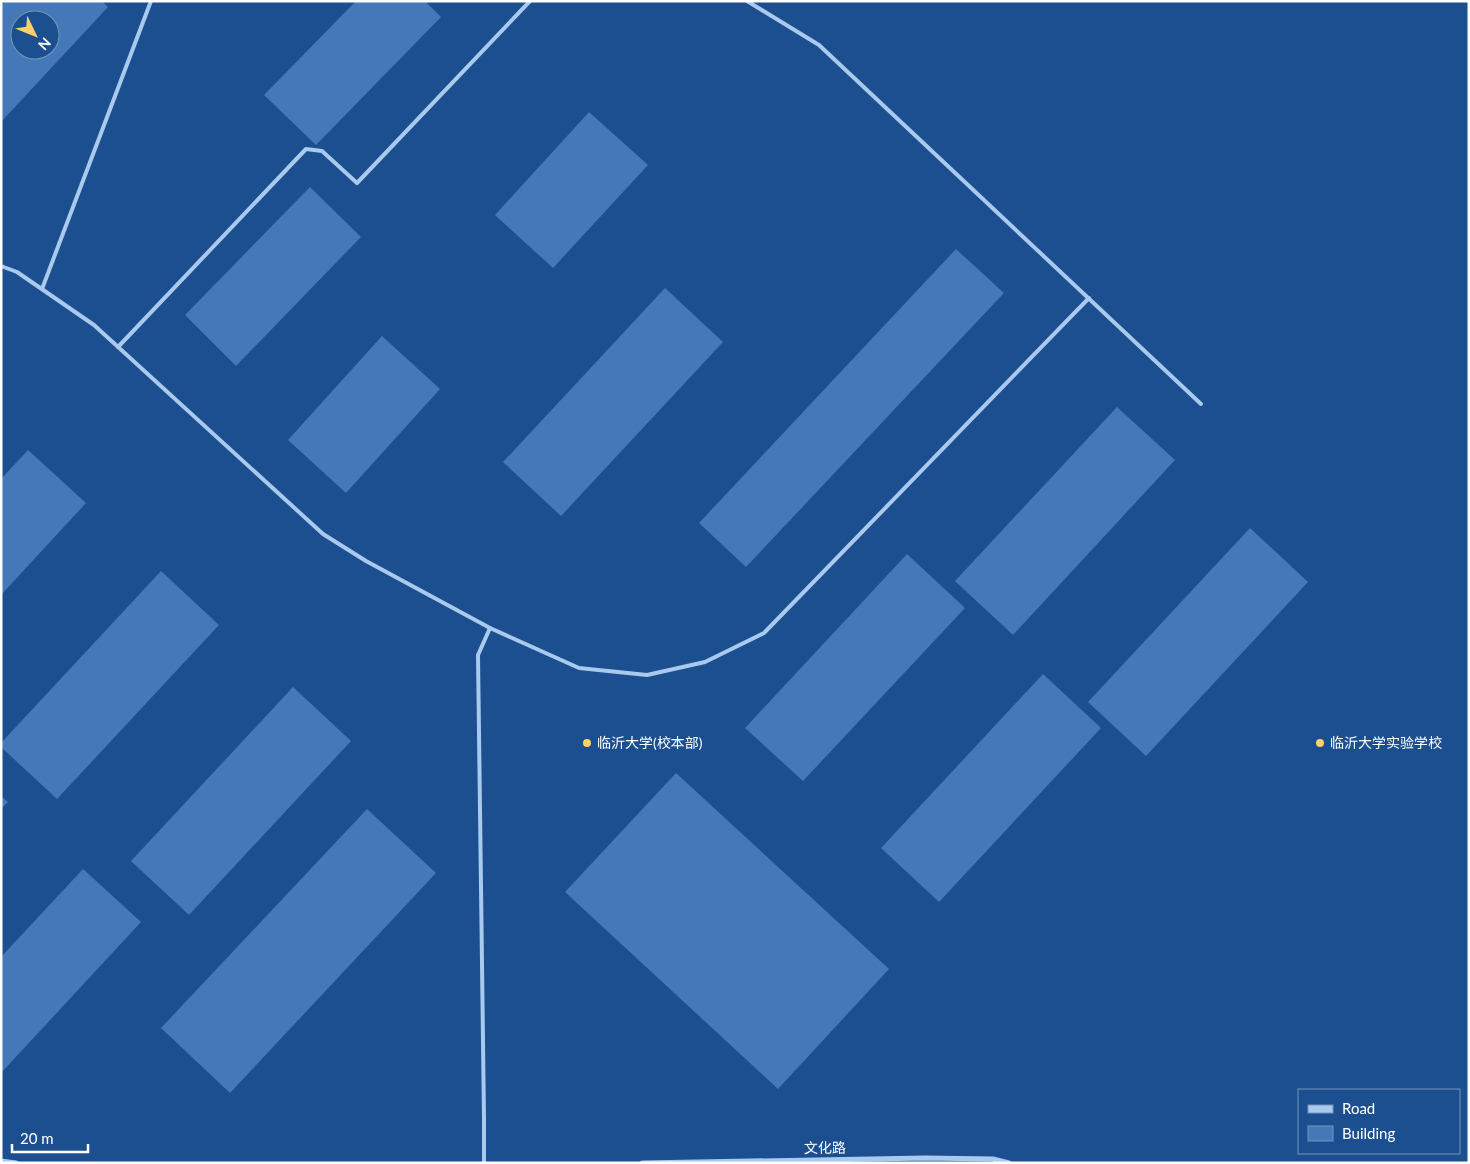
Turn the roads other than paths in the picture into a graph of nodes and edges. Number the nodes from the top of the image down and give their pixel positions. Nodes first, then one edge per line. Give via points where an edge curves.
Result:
1 (151, 1) edge
2 (530, 1) edge
3 (747, 1) edge
4 (1, 266) edge
5 (42, 289) junction
6 (1089, 298) junction
7 (118, 347) junction
8 (1202, 404) dead end
9 (490, 628) junction
10 (1, 1161) edge
11 (16, 1163) edge
12 (484, 1163) edge
13 (642, 1163) edge
14 (1009, 1163) edge

1 - 5 lane
2 - 7 lane via 357,183 322,152 306,149
3 - 6 lane via 820,45
4 - 5 lane via 17,272
5 - 7 lane via 94,325
6 - 8 lane
6 - 9 lane via 764,633 705,662 647,675 580,668
7 - 9 lane via 323,534
9 - 12 lane via 478,655
10 - 11 street
13 - 14 street, 文化路 via 925,1158 994,1159

